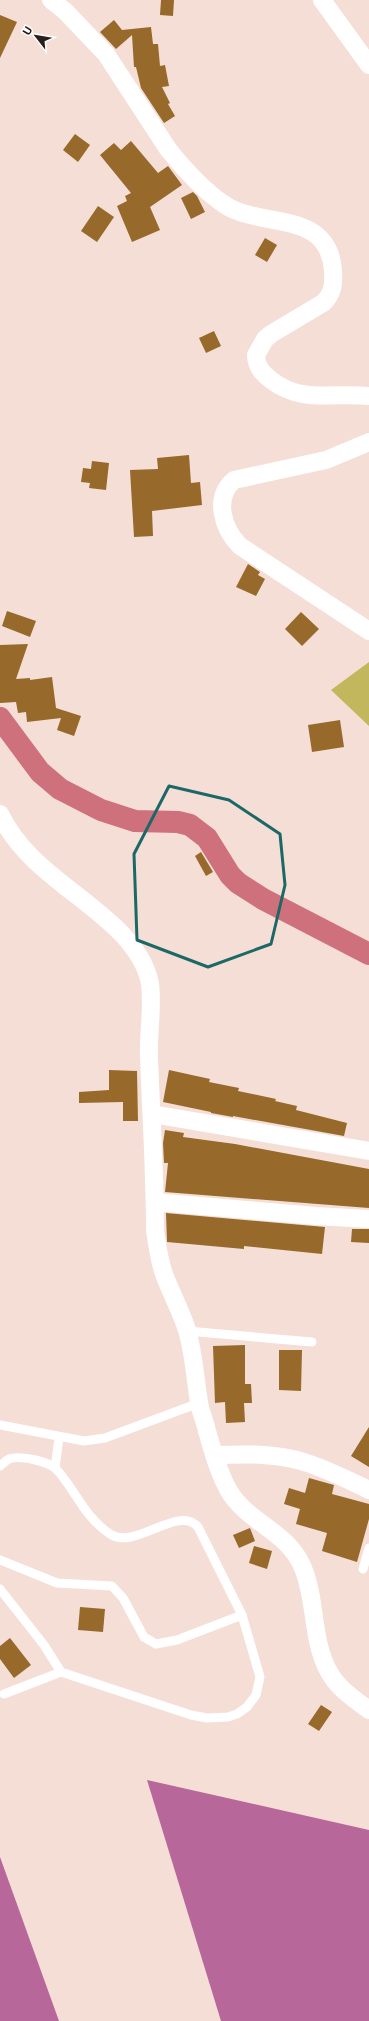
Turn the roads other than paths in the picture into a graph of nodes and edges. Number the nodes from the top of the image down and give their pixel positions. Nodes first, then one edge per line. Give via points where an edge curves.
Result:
1 (50, 0) edge
2 (322, 0) edge
3 (369, 65) edge
4 (369, 396) edge
5 (369, 442) edge
6 (369, 631) edge
7 (0, 718) edge
8 (0, 814) edge
9 (369, 954) edge
10 (152, 1114) junction
11 (369, 1151) edge
12 (155, 1202) junction
13 (369, 1219) edge
14 (187, 1330) junction
15 (312, 1342) dead end
16 (199, 1403) junction
17 (0, 1425) edge
18 (59, 1438) junction
19 (215, 1455) junction
20 (0, 1466) edge
21 (55, 1468) junction
22 (369, 1490) edge
23 (369, 1548) edge
24 (0, 1560) edge
25 (363, 1569) dead end
26 (0, 1589) edge
27 (242, 1615) junction
28 (61, 1672) junction
29 (4, 1694) dead end
30 (369, 1710) edge

1 - 4 street via 65,11 106,54 168,149 210,192 225,205 240,212 300,226 315,233 327,245 333,271 330,295 323,303 265,339 256,355 259,369 279,386 291,392
2 - 3 street
5 - 6 street via 321,462 234,480 225,492 222,509 224,525 240,546
7 - 9 highway via 40,772 60,789 101,810 135,821 178,822 190,825 207,838 230,875 238,883 263,899
8 - 10 street via 22,849 48,874 105,918 136,951 150,983 149,1054
10 - 11 street
10 - 12 street
12 - 13 street
12 - 14 street via 158,1254
14 - 15 lane
14 - 16 street
16 - 18 lane via 105,1438 84,1442
16 - 19 street
17 - 18 lane
18 - 21 lane
19 - 22 street via 252,1454 303,1461
19 - 30 street via 228,1490 237,1503 281,1537 294,1551 303,1567 321,1652 327,1668 345,1692
20 - 21 lane via 10,1459 24,1458
21 - 27 lane via 97,1524 112,1535 121,1538 134,1536 184,1519 193,1521 198,1526
23 - 25 lane
24 - 27 lane via 57,1583 112,1586 123,1598 144,1638 156,1644 177,1640
26 - 28 lane via 44,1645
27 - 28 lane via 260,1677 252,1701 237,1714 228,1717 207,1718 192,1715
28 - 29 lane

